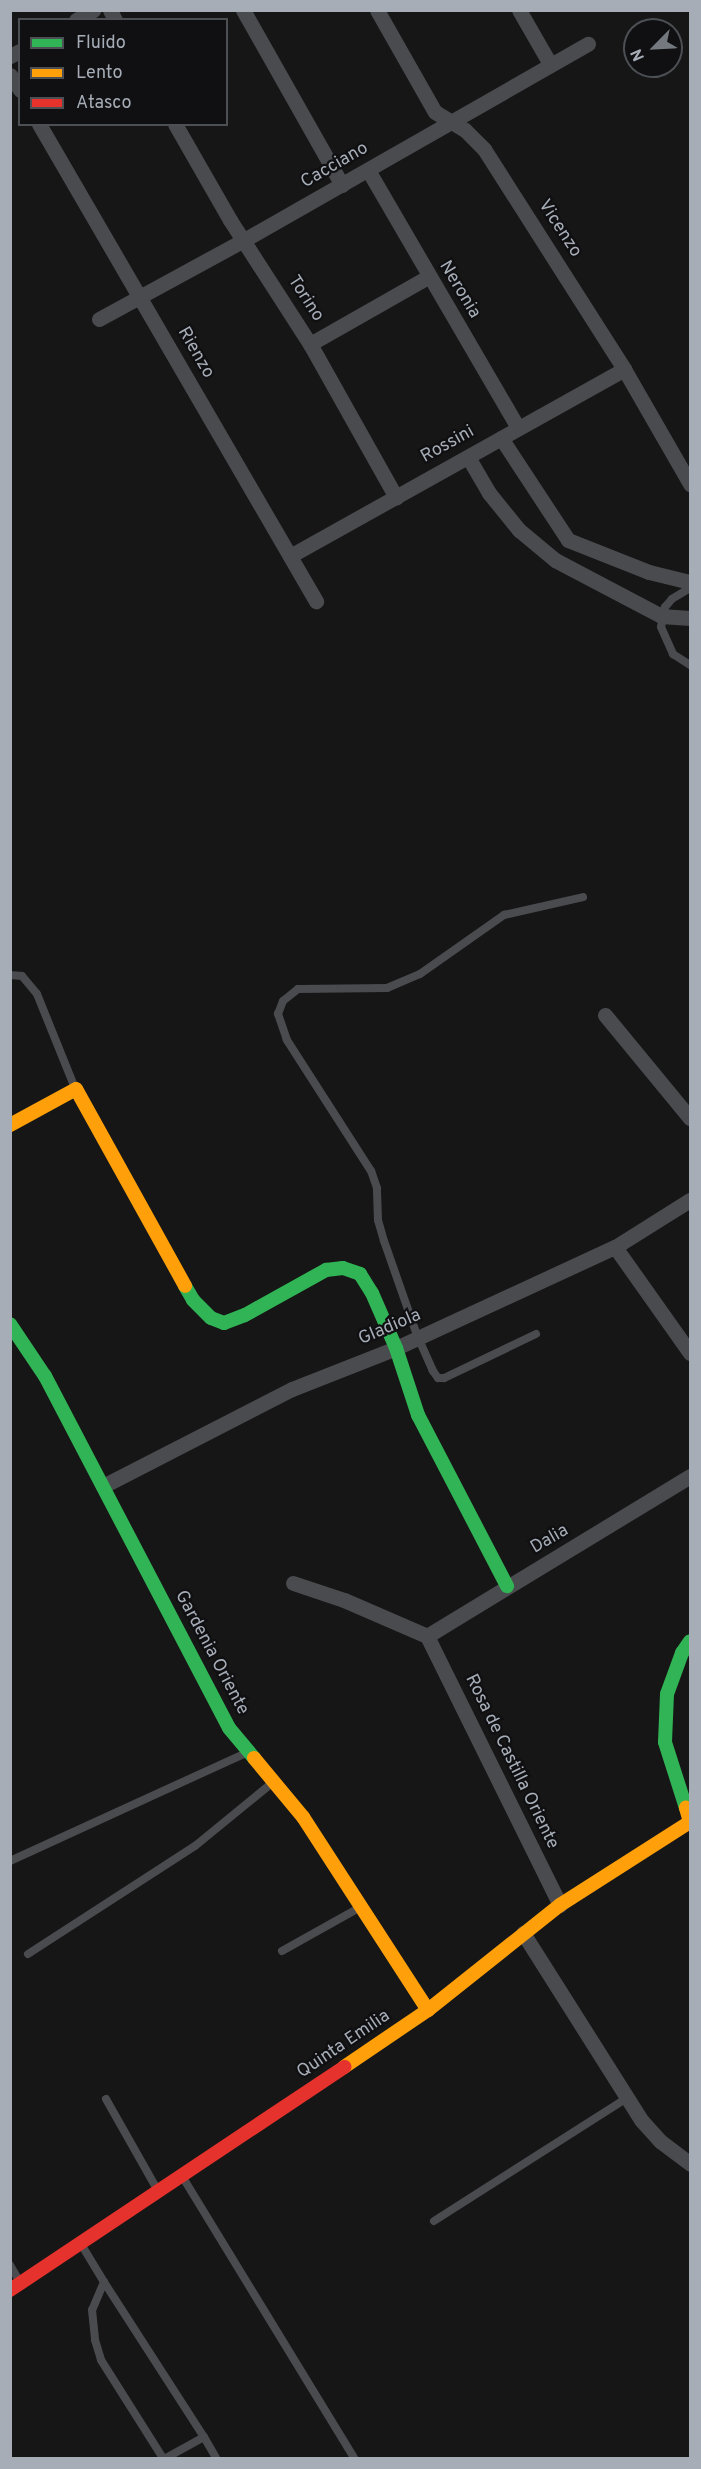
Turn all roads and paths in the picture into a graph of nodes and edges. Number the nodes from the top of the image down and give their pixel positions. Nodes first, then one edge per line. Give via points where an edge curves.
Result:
1 (93, 10) edge
2 (243, 10) edge
3 (377, 10) edge
4 (519, 10) edge
5 (79, 18) edge
6 (588, 44) dead end
7 (550, 64) junction
8 (448, 122) junction
9 (40, 126) edge
10 (176, 126) edge
11 (368, 170) junction
12 (342, 185) junction
13 (244, 240) junction
14 (428, 277) junction
15 (139, 297) junction
16 (99, 319) dead end
17 (310, 344) junction
18 (624, 369) junction
19 (518, 428) junction
20 (501, 438) junction
21 (468, 457) junction
22 (690, 484) edge
23 (396, 497) junction
24 (567, 540) junction
25 (290, 556) junction
26 (555, 560) junction
27 (690, 582) edge
28 (690, 588) edge
29 (316, 601) dead end
30 (662, 616) junction
31 (690, 618) edge
32 (690, 665) edge
33 (583, 897) dead end
34 (10, 975) edge
35 (605, 1015) dead end
36 (76, 1089) junction
37 (689, 1111) edge
38 (10, 1125) edge
39 (690, 1200) edge
40 (615, 1246) junction
41 (10, 1324) edge
42 (536, 1334) dead end
43 (418, 1338) junction
44 (396, 1348) junction
45 (690, 1353) edge
46 (690, 1476) edge
47 (103, 1486) junction
48 (293, 1582) dead end
49 (507, 1586) junction
50 (427, 1636) junction
51 (690, 1641) edge
52 (250, 1751) junction
53 (274, 1781) junction
54 (690, 1822) edge
55 (10, 1862) edge
56 (560, 1905) junction
57 (361, 1907) junction
58 (523, 1933) junction
59 (282, 1951) dead end
60 (28, 1954) dead end
61 (428, 2010) junction
62 (627, 2098) junction
63 (106, 2099) dead end
64 (690, 2164) edge
65 (182, 2176) junction
66 (159, 2192) junction
67 (434, 2221) dead end
68 (81, 2244) junction
69 (10, 2265) edge
70 (104, 2282) junction
71 (15, 2287) edge
72 (204, 2437) junction
73 (164, 2458) edge
74 (216, 2458) edge
75 (354, 2458) edge

1 - 5 street
2 - 12 street
3 - 8 street, Vicenzo via 426,98
4 - 7 street
6 - 7 street, Cacciano
7 - 8 street, Cacciano
8 - 11 street, Cacciano
8 - 18 street, Vicenzo via 465,130 484,149
9 - 15 street, Rienzo
10 - 13 street, Torino
11 - 12 street, Cacciano
11 - 14 street, Neronia
12 - 13 street, Cacciano
13 - 15 street, Cacciano
13 - 17 street, Torino
14 - 17 street
14 - 19 street, Neronia
15 - 16 street, Cacciano
15 - 25 street, Rienzo
17 - 23 street, Torino
18 - 19 street, Rossini
18 - 22 street, Vicenzo
19 - 20 street, Rossini
20 - 21 street, Rossini
20 - 24 street
21 - 23 street, Rossini
21 - 26 street via 489,493 519,530
23 - 25 street, Rossini
24 - 26 street
24 - 27 street via 649,572
25 - 29 street, Rienzo
26 - 30 street
28 - 30 lane via 672,599
30 - 31 street
30 - 32 lane via 661,627 668,646
33 - 43 lane via 504,915 420,975 387,988 298,989 283,1001 278,1014 287,1040 371,1171 377,1188 378,1220
34 - 36 lane via 22,976 38,994
35 - 37 street
36 - 38 street
36 - 44 street via 193,1300 211,1318 224,1323 326,1270 343,1268 360,1274
39 - 40 street, Gladiola
40 - 43 street, Gladiola
40 - 45 street
41 - 47 street, Gardenia Oriente via 45,1376
42 - 43 lane via 444,1378 438,1378 433,1371
43 - 44 street, Gladiola
44 - 47 street, Gladiola via 252,1407
44 - 49 street via 418,1415
46 - 49 street, Dalia
47 - 52 street, Gardenia Oriente via 229,1728
48 - 50 street
49 - 50 street, Dalia
50 - 56 street, Rosa de Castilla Oriente
51 - 54 street via 667,1694 665,1742
52 - 53 street, Gardenia Oriente
52 - 55 lane
53 - 57 street, Gardenia Oriente via 303,1816
53 - 60 lane via 195,1846
54 - 56 street, Quinta Emilia
56 - 58 street, Quinta Emilia
57 - 59 lane
57 - 61 street, Gardenia Oriente
58 - 61 street, Quinta Emilia
58 - 62 street
61 - 65 street, Quinta Emilia
62 - 64 street via 660,2141
62 - 67 lane
63 - 66 lane
65 - 66 street, Quinta Emilia
65 - 75 lane
66 - 68 street, Quinta Emilia
68 - 70 lane
68 - 71 street, Quinta Emilia
69 - 71 lane
70 - 72 lane
70 - 73 lane via 92,2310 101,2360
72 - 73 lane
72 - 74 lane

